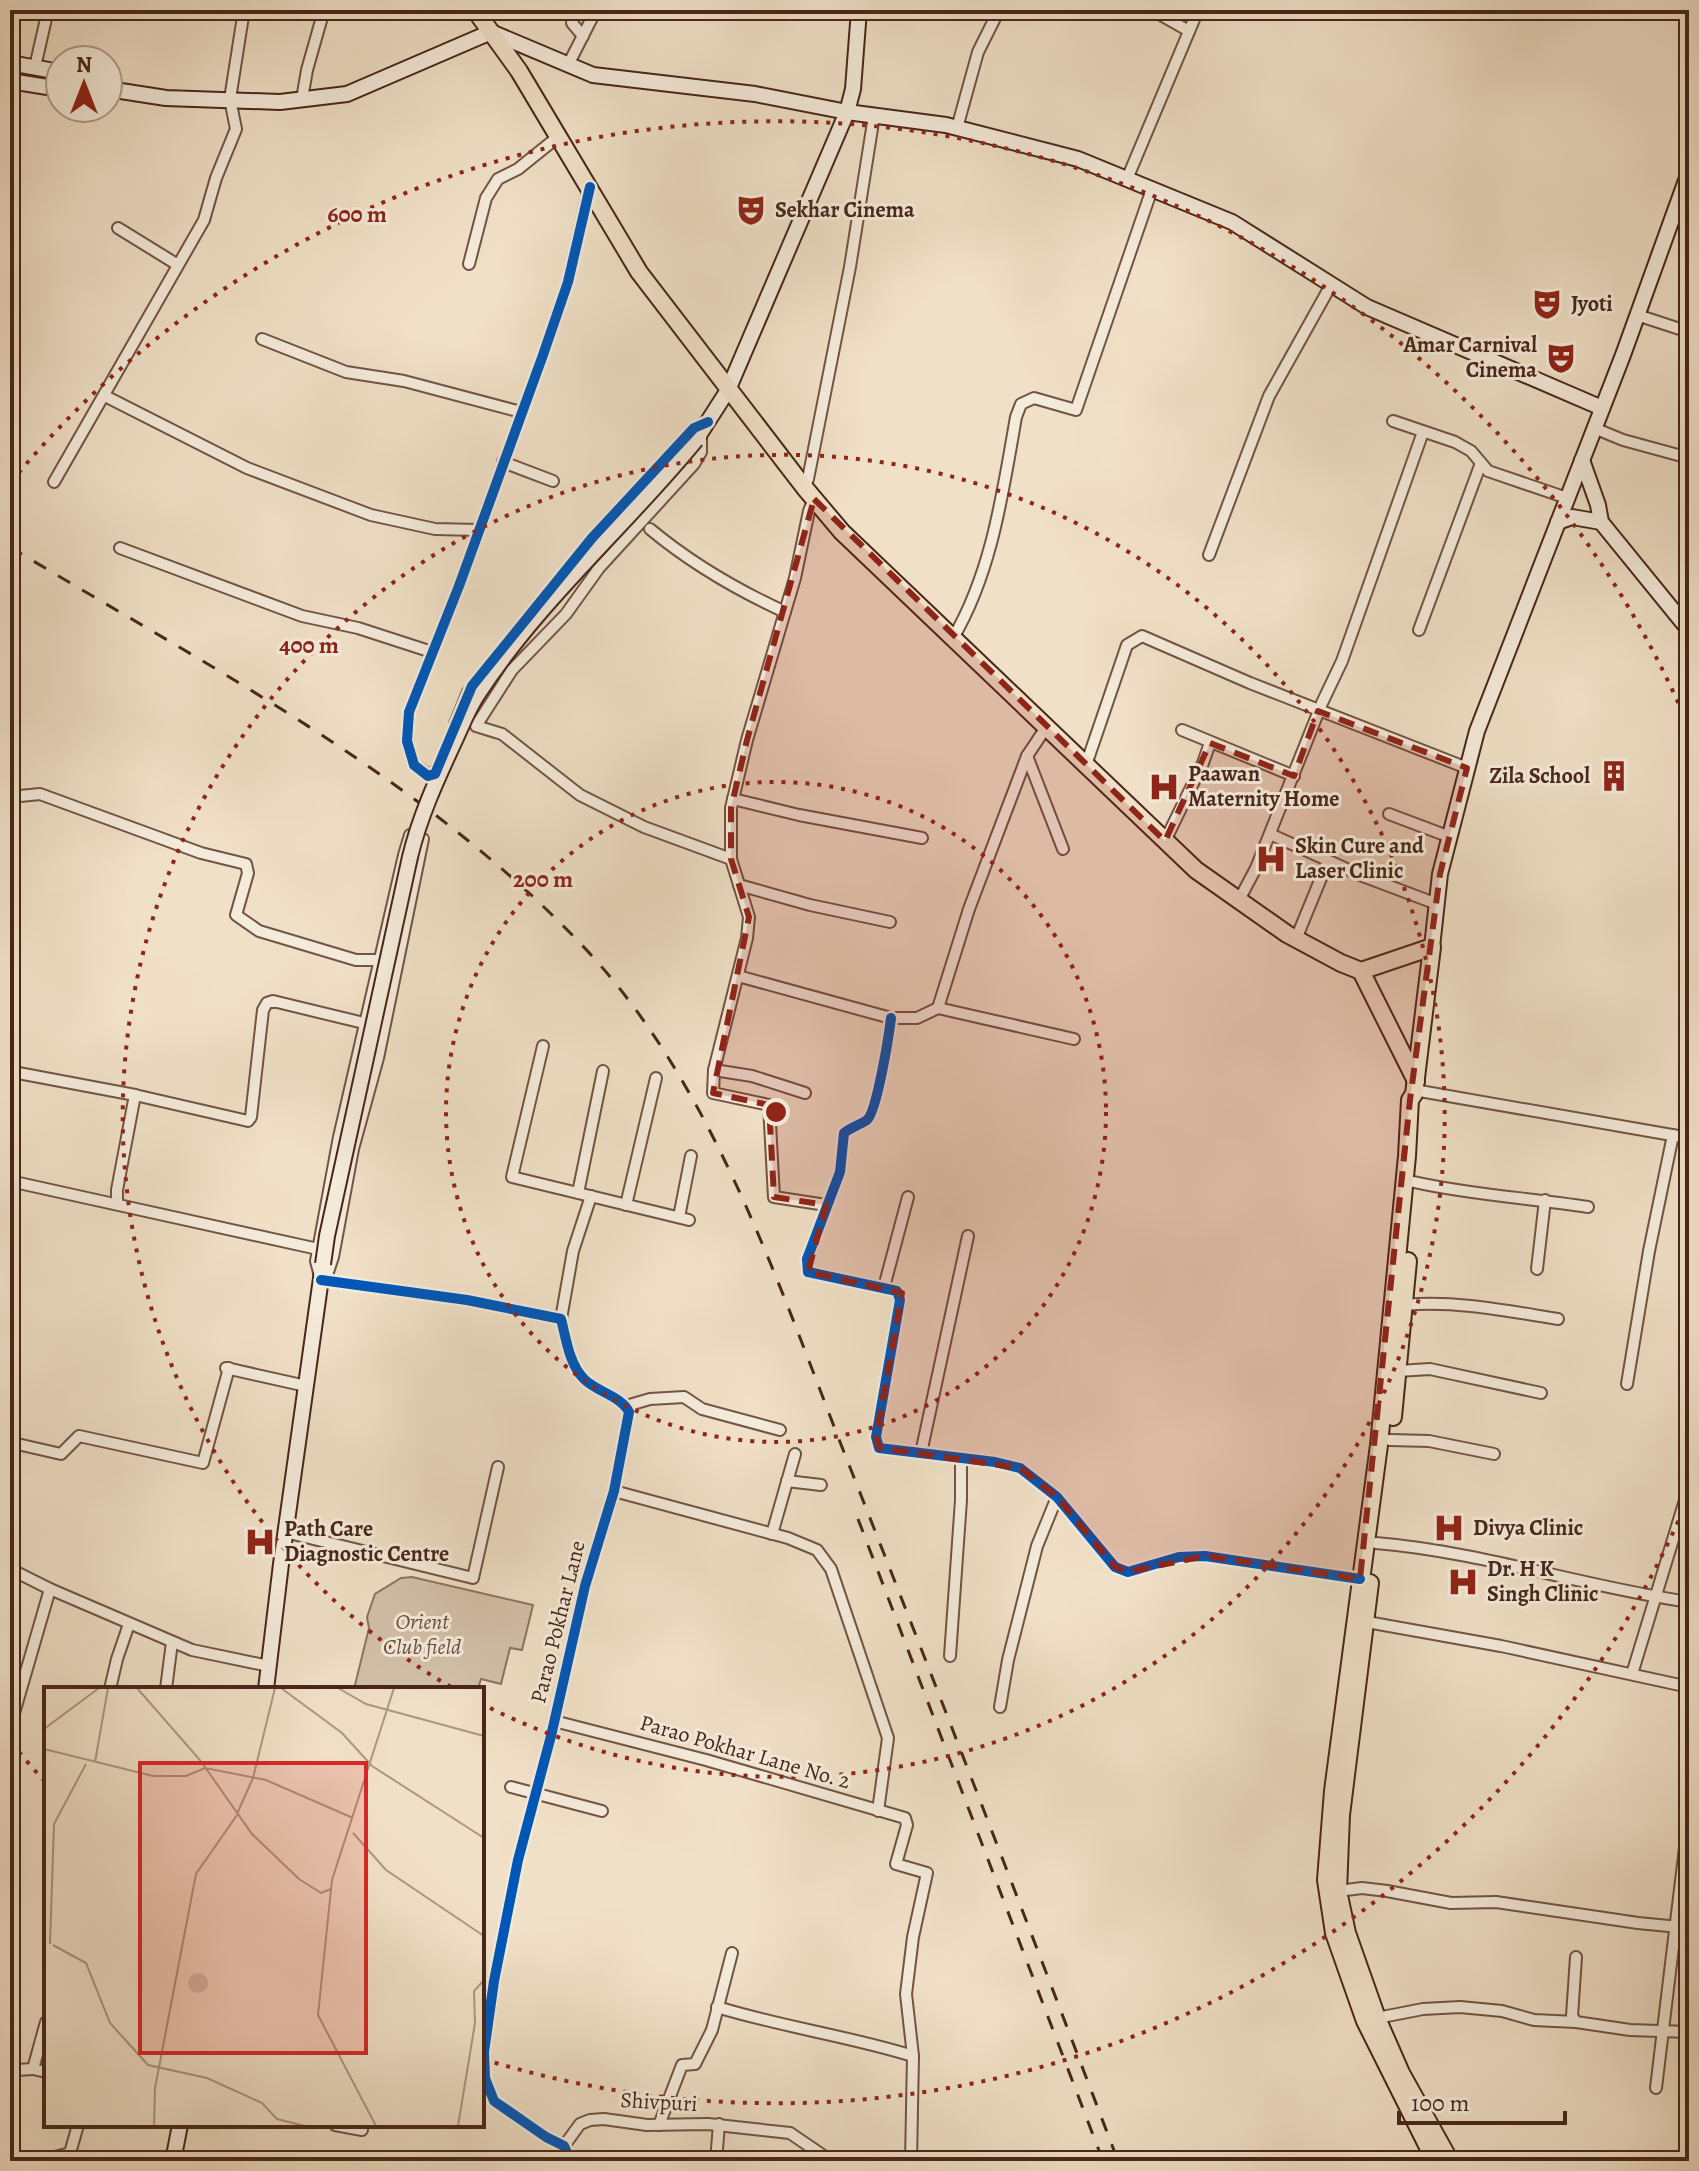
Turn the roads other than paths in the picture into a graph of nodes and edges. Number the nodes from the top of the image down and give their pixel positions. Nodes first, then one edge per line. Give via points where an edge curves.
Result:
1 (48, 10) edge
2 (244, 10) edge
3 (324, 10) edge
4 (475, 10) edge
5 (574, 10) edge
6 (596, 10) edge
7 (859, 10) edge
8 (999, 10) edge
9 (1152, 10) edge
10 (1198, 10) edge
11 (1189, 31) junction
12 (491, 32) junction
13 (583, 36) junction
14 (10, 63) edge
15 (568, 65) junction
16 (35, 67) junction
17 (44, 69) edge
18 (10, 72) edge
19 (44, 78) edge
20 (10, 81) edge
21 (44, 86) edge
22 (124, 91) edge
23 (230, 99) junction
24 (302, 99) junction
25 (847, 112) junction
26 (874, 116) junction
27 (957, 128) junction
28 (559, 136) junction
29 (1689, 172) edge
30 (1127, 179) junction
31 (590, 187) junction
32 (1152, 189) junction
33 (118, 228) dead end
34 (469, 264) dead end
35 (178, 265) junction
36 (1331, 285) junction
37 (1637, 315) junction
38 (1689, 332) edge
39 (262, 339) dead end
40 (728, 390) junction
41 (105, 396) junction
42 (1602, 408) junction
43 (521, 412) junction
44 (1393, 421) dead end
45 (1594, 428) junction
46 (702, 431) junction
47 (1423, 432) junction
48 (1689, 458) edge
49 (1582, 460) junction
50 (503, 462) junction
51 (1481, 463) junction
52 (553, 481) dead end
53 (54, 482) dead end
54 (809, 493) junction
55 (1567, 498) junction
56 (1558, 522) junction
57 (1601, 522) junction
58 (650, 529) dead end
59 (478, 530) junction
60 (120, 548) dead end
61 (1209, 555) dead end
62 (785, 612) junction
63 (1419, 630) dead end
64 (1689, 630) edge
65 (953, 638) junction
66 (432, 652) junction
67 (1318, 711) junction
68 (1045, 729) junction
69 (1182, 730) dead end
70 (1210, 743) junction
71 (1027, 756) junction
72 (1086, 765) junction
73 (1467, 768) junction
74 (1294, 776) junction
75 (10, 797) edge
76 (733, 799) junction
77 (1389, 814) dead end
78 (1270, 834) junction
79 (1450, 837) junction
80 (922, 838) dead end
81 (1165, 841) junction
82 (1063, 849) dead end
83 (731, 859) junction
84 (1328, 861) junction
85 (739, 885) junction
86 (1239, 900) junction
87 (1437, 904) junction
88 (890, 922) dead end
89 (1296, 939) junction
90 (1432, 947) junction
91 (381, 960) junction
92 (398, 960) junction
93 (1361, 971) junction
94 (738, 976) junction
95 (938, 1008) junction
96 (891, 1018) junction
97 (366, 1023) junction
98 (384, 1027) junction
99 (1074, 1039) dead end
100 (543, 1046) dead end
101 (714, 1070) junction
102 (603, 1071) dead end
103 (12, 1072) edge
104 (656, 1078) dead end
105 (10, 1085) edge
106 (1415, 1088) junction
107 (805, 1093) dead end
108 (135, 1095) junction
109 (1673, 1135) junction
110 (1689, 1138) edge
111 (691, 1156) dead end
112 (10, 1181) edge
113 (1414, 1182) junction
114 (578, 1193) junction
115 (591, 1196) junction
116 (908, 1197) dead end
117 (1545, 1200) junction
118 (117, 1203) junction
119 (626, 1205) junction
120 (826, 1205) junction
121 (1588, 1207) dead end
122 (968, 1236) dead end
123 (320, 1256) junction
124 (1537, 1269) dead end
125 (321, 1280) junction
126 (884, 1287) junction
127 (1404, 1305) junction
128 (561, 1319) junction
129 (1558, 1319) dead end
130 (1398, 1371) junction
131 (1627, 1384) dead end
132 (306, 1386) junction
133 (1541, 1393) dead end
134 (626, 1406) junction
135 (780, 1430) dead end
136 (1390, 1440) junction
137 (11, 1443) edge
138 (921, 1453) junction
139 (795, 1454) dead end
140 (1494, 1454) dead end
141 (961, 1458) junction
142 (498, 1467) dead end
143 (787, 1481) junction
144 (821, 1485) dead end
145 (1689, 1487) edge
146 (614, 1491) junction
147 (1057, 1497) junction
148 (1677, 1530) junction
149 (1689, 1531) edge
150 (285, 1532) junction
151 (772, 1534) junction
152 (1376, 1543) junction
153 (10, 1569) edge
154 (1360, 1579) junction
155 (50, 1589) junction
156 (1656, 1598) junction
157 (1689, 1602) edge
158 (1367, 1622) junction
159 (129, 1624) junction
160 (172, 1642) junction
161 (950, 1656) dead end
162 (269, 1666) junction
163 (1632, 1674) junction
164 (110, 1687) edge
165 (166, 1687) edge
166 (266, 1687) edge
167 (1689, 1687) edge
168 (1000, 1707) dead end
169 (554, 1721) junction
170 (10, 1727) edge
171 (511, 1787) dead end
172 (535, 1792) junction
173 (602, 1811) dead end
174 (878, 1811) junction
175 (1689, 1830) edge
176 (1338, 1891) junction
177 (1675, 1925) junction
178 (1689, 1928) edge
179 (732, 1953) dead end
180 (1576, 1957) dead end
181 (487, 1997) edge
182 (717, 2007) junction
183 (1377, 2018) junction
184 (1576, 2022) junction
185 (44, 2029) edge
186 (1664, 2031) junction
187 (1689, 2032) edge
188 (913, 2056) junction
189 (33, 2069) junction
190 (44, 2072) edge
191 (10, 2082) edge
192 (1656, 2088) dead end
193 (719, 2124) junction
194 (659, 2125) junction
195 (77, 2127) edge
196 (180, 2127) edge
197 (346, 2127) edge
198 (362, 2130) dead end
199 (564, 2146) junction
200 (39, 2161) edge
201 (173, 2161) edge
202 (571, 2161) edge
203 (716, 2161) edge
204 (831, 2161) edge
205 (911, 2161) edge
206 (1435, 2161) edge
207 (1450, 2161) edge

1 - 16 street
2 - 23 street
3 - 24 street
4 - 12 main road
5 - 13 street via 572,23
6 - 13 street
7 - 25 main road
8 - 27 street via 978,52
9 - 11 street
10 - 11 street
11 - 30 street
12 - 15 main road
12 - 24 main road via 347,94
12 - 28 main road
13 - 15 street
14 - 16 main road
15 - 25 main road via 593,75 755,94
16 - 17 main road
18 - 19 main road
20 - 21 main road
22 - 23 main road
23 - 24 main road
23 - 35 street via 236,129 204,220
25 - 26 main road
25 - 40 main road
26 - 27 main road
26 - 54 street
27 - 30 main road via 1078,159
28 - 31 main road
28 - 34 street via 498,179 486,198
29 - 37 main road
30 - 32 main road
31 - 40 main road via 639,272
31 - 43 street via 568,282
32 - 36 main road via 1232,222
32 - 65 street via 1076,410 1034,398 1021,404 1001,505 975,593
33 - 35 street
35 - 41 street
36 - 42 main road via 1367,307
36 - 61 street via 1269,396
37 - 38 street
37 - 42 main road
39 - 43 street via 346,372 404,381
40 - 46 main road
40 - 54 main road
41 - 53 street
41 - 59 street via 247,468 371,515 435,529
42 - 45 main road
43 - 50 street
44 - 47 street
45 - 48 street
45 - 49 main road
46 - 66 street via 694,428 592,538 472,686 432,777 414,765 407,741 409,712
46 - 83 street via 694,464 512,670 476,726 502,734 580,795 644,827
46 - 123 main road, bridge via 502,660 476,696 432,789 410,857
47 - 51 street via 1455,442
47 - 67 street via 1358,619
49 - 55 main road
49 - 57 main road
50 - 52 street
50 - 59 street
51 - 55 street via 1488,471
51 - 63 street
54 - 62 street
54 - 65 main road via 842,532
55 - 56 main road
56 - 57 main road via 1572,517
56 - 73 main road
57 - 64 main road
58 - 62 street via 730,586
59 - 66 street
60 - 66 street via 302,616
62 - 76 street
65 - 68 main road
67 - 72 street via 1142,636 1127,645
67 - 73 street
67 - 74 street
68 - 71 street
68 - 72 main road
69 - 70 street
70 - 74 street
70 - 81 street
71 - 82 street
71 - 95 street
72 - 81 main road
73 - 79 main road
74 - 78 street
75 - 91 street via 40,794 201,853 246,864 236,915 259,931 356,960
76 - 80 street
76 - 83 street
77 - 79 street
78 - 84 street
78 - 86 street
79 - 87 main road
81 - 86 main road
83 - 85 street
84 - 87 street
84 - 89 street
85 - 88 street
85 - 94 street via 749,917
86 - 89 main road
87 - 90 main road
89 - 93 main road
90 - 93 main road
90 - 106 main road
91 - 92 street
91 - 92 street via 410,835 423,839
91 - 97 street
92 - 98 street
93 - 106 main road
94 - 96 street
94 - 101 street
95 - 96 street via 917,1018
95 - 99 street
96 - 120 street via 872,1108 868,1119 844,1133 840,1172
97 - 98 street
97 - 108 street via 267,1003 248,1121
97 - 123 street via 339,1137
98 - 125 street via 333,1257
100 - 114 street via 512,1177
101 - 107 street
101 - 120 street via 713,1093 769,1105 774,1197
102 - 114 street
103 - 105 street
103 - 108 street
104 - 119 street
106 - 109 street
106 - 113 main road via 1419,1099
106 - 154 main road
108 - 118 street
109 - 110 street
109 - 131 street
111 - 119 street via 684,1218
112 - 118 street
113 - 117 street
113 - 127 main road
114 - 115 street
115 - 119 street
115 - 128 street via 573,1251
116 - 126 street
117 - 121 street
117 - 124 street
118 - 123 street
120 - 126 street via 807,1259 808,1272
122 - 138 street
123 - 125 main road
125 - 128 street
125 - 132 main road
126 - 138 street via 897,1291 900,1300 876,1437 879,1448
127 - 129 street via 1500,1309
127 - 130 main road
128 - 134 street via 578,1372
130 - 133 street via 1430,1369
130 - 136 main road
132 - 137 street via 226,1368 203,1463 79,1436 61,1454
132 - 150 main road
134 - 135 street via 684,1397 702,1409
134 - 146 street, Parao Pokhar Lane
136 - 140 street via 1429,1441
136 - 152 main road
138 - 141 street
139 - 143 street
141 - 147 street via 1020,1468
141 - 161 street
142 - 150 street via 473,1578
143 - 144 street
143 - 151 street
145 - 148 street
146 - 151 street
146 - 169 street, Parao Pokhar Lane via 585,1586
147 - 154 street via 1115,1567 1128,1572 1179,1557 1205,1556
147 - 168 street via 1037,1546
148 - 149 street
148 - 156 street
150 - 162 main road
151 - 174 street via 817,1550 831,1569 888,1738
152 - 156 street via 1483,1558
152 - 158 main road
153 - 155 street
154 - 206 main road via 1326,1880 1334,1933 1365,2021
155 - 159 street
155 - 170 street
156 - 157 street
156 - 163 street
158 - 163 street
158 - 176 main road via 1341,1815
159 - 160 street
159 - 164 street
160 - 162 street
160 - 165 street
162 - 166 main road
163 - 167 street
169 - 172 street, Parao Pokhar Lane
169 - 174 street, Parao Pokhar Lane No. 2
171 - 172 street
172 - 173 street
172 - 181 street, Parao Pokhar Lane
174 - 188 street, Parao Pokhar Lane No. 2 via 907,1821 896,1864 927,1873 906,1994
175 - 177 street
176 - 177 street via 1362,1888 1451,1903 1496,1902
176 - 183 main road
177 - 178 street
177 - 186 street
179 - 182 street
180 - 184 street
181 - 199 street, Parao Pokhar Lane via 488,2090 501,2106
182 - 188 street
182 - 194 street via 695,2064 682,2065
183 - 184 street via 1460,2007
183 - 207 main road
184 - 186 street
185 - 189 street
186 - 187 street
186 - 192 street
188 - 205 street
189 - 190 street
189 - 191 street via 17,2070
193 - 194 street, Shivpuri
193 - 203 street
193 - 204 street, Shivpuri via 790,2133
194 - 199 street, Shivpuri via 590,2120 580,2124
195 - 200 street via 70,2153
196 - 201 main road
197 - 198 street
199 - 202 street

